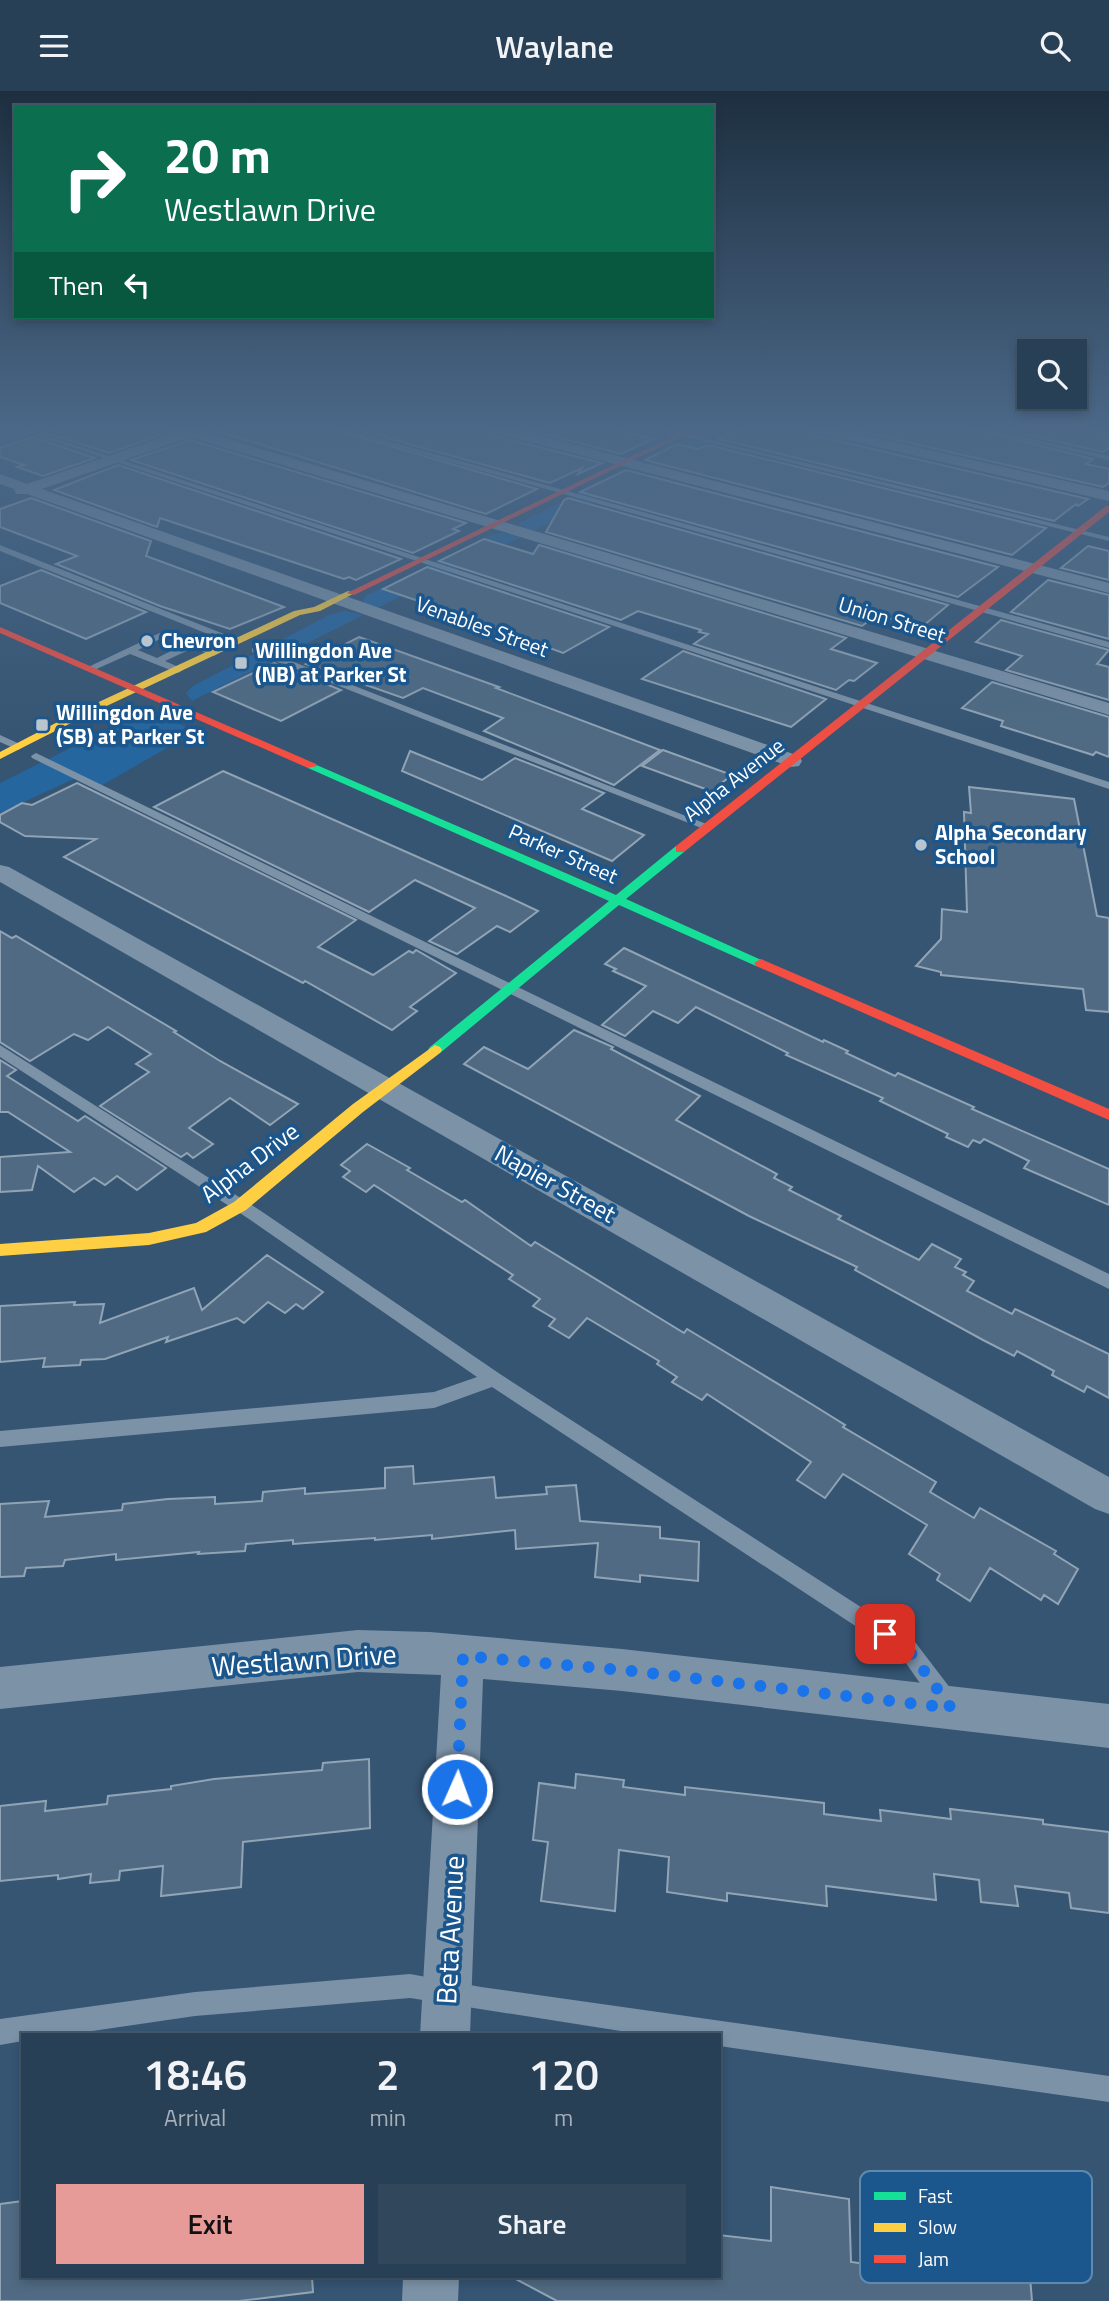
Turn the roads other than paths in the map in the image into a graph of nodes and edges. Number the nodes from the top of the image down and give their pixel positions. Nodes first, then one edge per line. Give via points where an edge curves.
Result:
1 (149, 532) edge
2 (333, 532) edge
3 (476, 532) edge
4 (520, 532) edge
5 (705, 532) edge
6 (893, 532) edge
7 (1080, 532) joint
8 (1109, 539) edge
9 (0, 548) edge
10 (419, 560) junction
11 (1034, 569) junction
12 (1109, 588) edge
13 (336, 599) junction
14 (317, 609) junction
15 (984, 610) junction
16 (0, 630) edge
17 (236, 642) junction
18 (193, 644) junction
19 (1109, 645) edge
20 (158, 649) dead end
21 (130, 650) junction
22 (255, 650) junction
23 (214, 653) junction
24 (928, 655) junction
25 (144, 656) junction
26 (158, 661) junction
27 (89, 669) junction
28 (178, 670) junction
29 (136, 689) junction
30 (155, 697) junction
31 (862, 705) junction
32 (1109, 709) edge
33 (98, 725) dead end
34 (0, 738) edge
35 (32, 754) junction
36 (0, 756) edge
37 (791, 761) junction
38 (1109, 786) edge
39 (708, 827) junction
40 (0, 872) edge
41 (616, 901) junction
42 (513, 989) junction
43 (0, 1050) edge
44 (386, 1088) junction
45 (1109, 1115) edge
46 (240, 1206) junction
47 (0, 1250) edge
48 (1109, 1282) edge
49 (494, 1379) junction
50 (0, 1439) edge
51 (1109, 1497) edge
52 (463, 1656) junction
53 (0, 1688) edge
54 (951, 1708) junction
55 (1109, 1726) edge
56 (447, 2014) edge
57 (0, 2032) edge
58 (615, 2033) edge
59 (721, 2045) edge
60 (1109, 2089) edge
61 (431, 2278) edge
62 (430, 2301) edge

1 - 13 street, Venables Street
2 - 10 lane
3 - 10 street
4 - 24 street, Union Street
5 - 15 lane
6 - 11 street
7 - 8 lane
7 - 11 street, Alpha Avenue
9 - 17 lane
10 - 13 street
10 - 31 lane
11 - 12 street
11 - 15 street, Alpha Avenue
13 - 14 street
13 - 37 street, Venables Street
14 - 17 street via 297,613
14 - 22 street via 311,619
15 - 19 lane
15 - 24 street, Alpha Avenue
16 - 27 street, Parker Street
17 - 23 street
18 - 21 lane via 166,633
18 - 23 lane
18 - 26 lane
20 - 25 lane
21 - 25 lane
21 - 27 lane
22 - 30 street
22 - 39 lane
23 - 28 street
24 - 31 street, Alpha Avenue
24 - 32 street, Union Street
25 - 26 lane
26 - 28 lane
27 - 29 street, Parker Street
28 - 29 street
29 - 30 street, Parker Street
29 - 35 street via 77,716
30 - 33 street
30 - 41 street, Parker Street
31 - 37 street, Alpha Avenue
31 - 38 lane
34 - 35 lane
35 - 36 street
35 - 42 lane
37 - 39 street, Alpha Avenue
39 - 41 street, Alpha Avenue
40 - 44 street, Napier Street
41 - 42 street, Alpha Avenue
41 - 45 street, Parker Street
42 - 44 street, Alpha Avenue
42 - 48 lane
43 - 46 lane
44 - 46 street, Alpha Drive
44 - 51 street, Napier Street
46 - 47 street, Alpha Drive via 200,1228 149,1239
46 - 49 lane
49 - 50 lane via 434,1400
49 - 54 lane via 908,1649
52 - 53 street, Westlawn Drive via 358,1651
52 - 54 street, Westlawn Drive
52 - 56 street, Beta Avenue
54 - 55 street, Westlawn Drive
56 - 57 lane via 410,1986 267,1995
56 - 58 lane
59 - 60 lane
61 - 62 street

